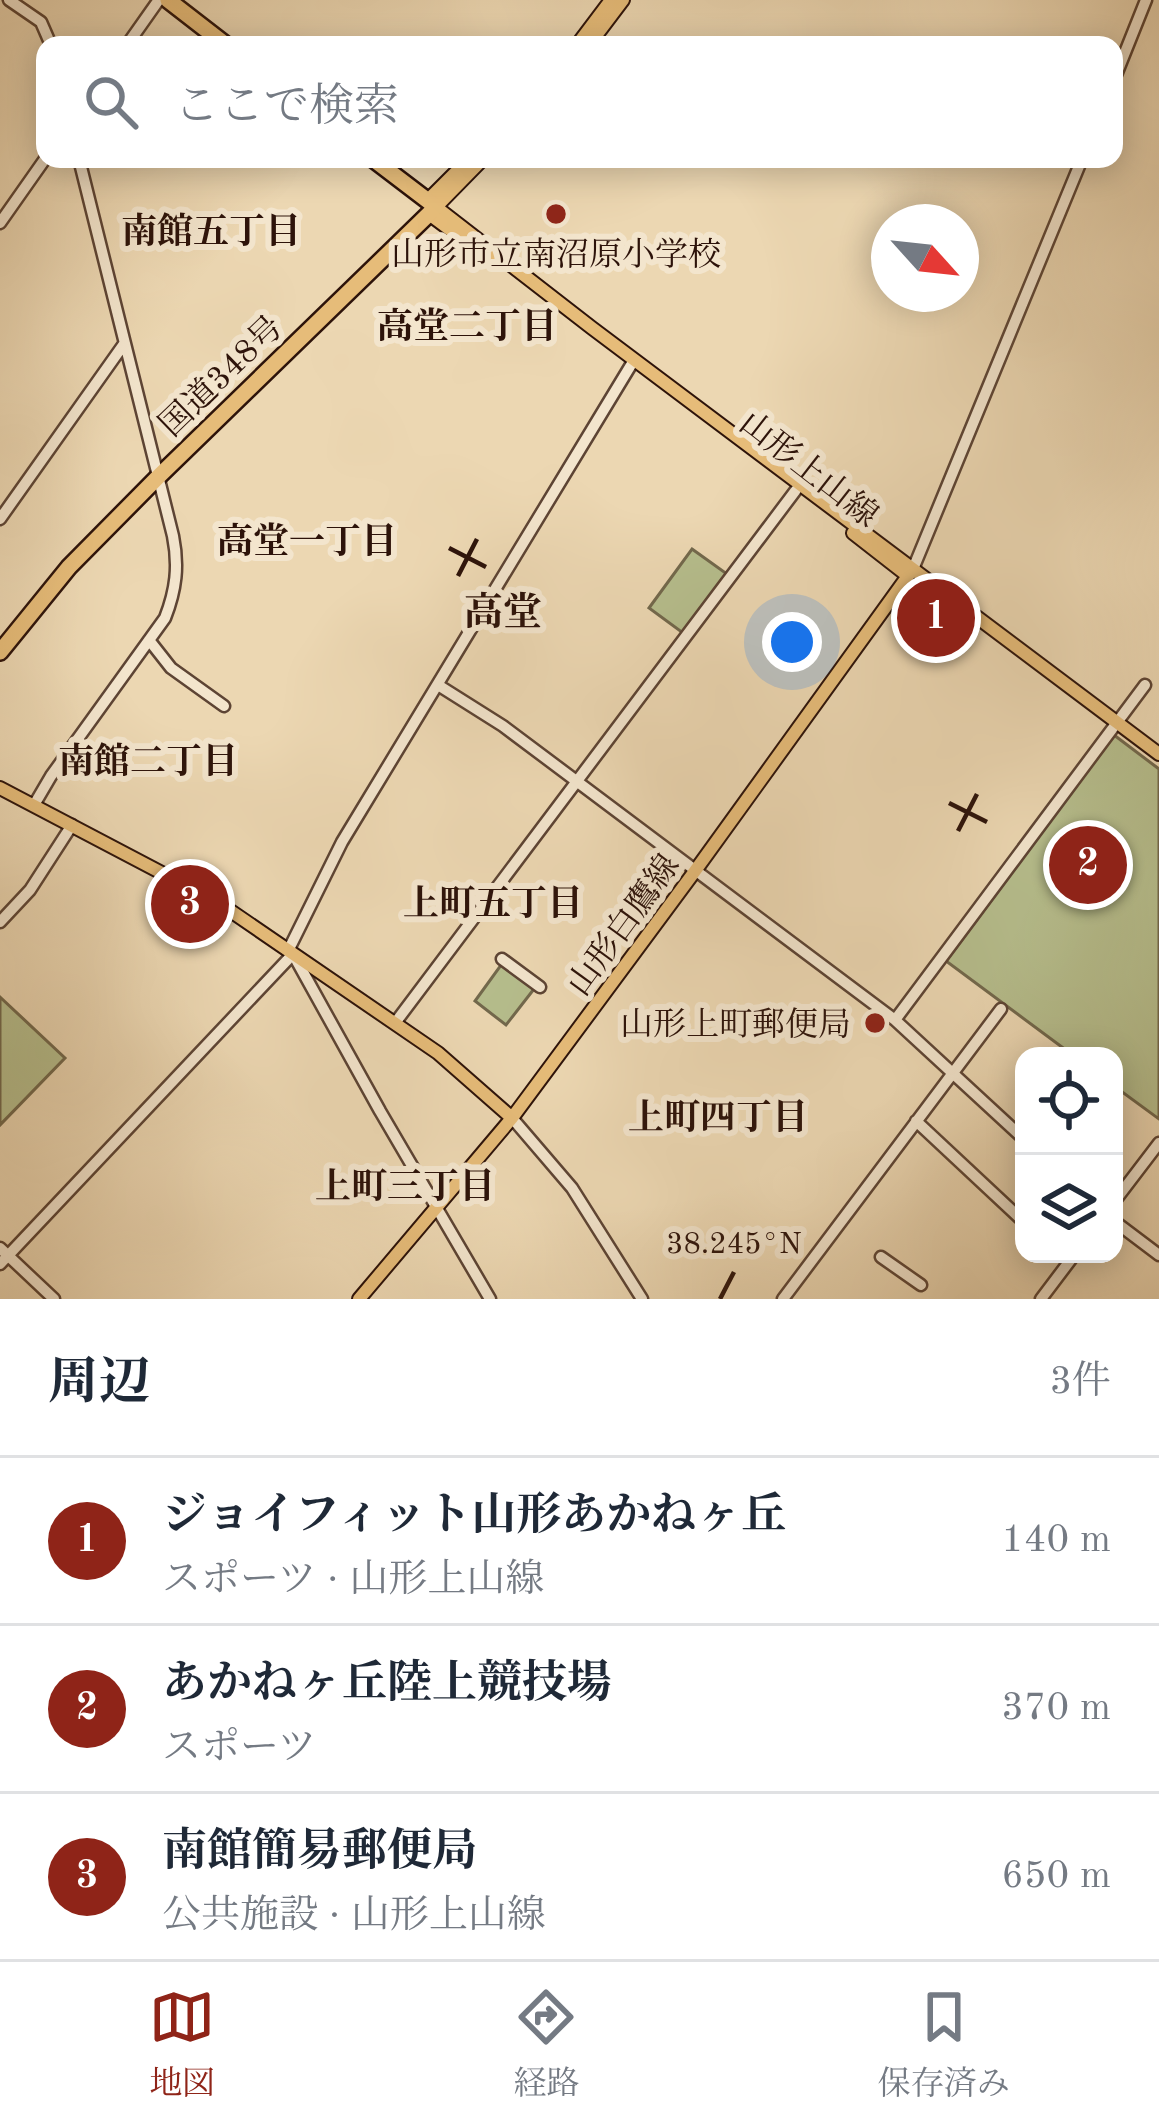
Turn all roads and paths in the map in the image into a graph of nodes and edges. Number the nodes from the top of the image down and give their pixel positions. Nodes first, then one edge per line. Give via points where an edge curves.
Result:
1 (9, 0) edge
2 (168, 0) edge
3 (611, 0) edge
4 (623, 0) edge
5 (1146, 0) edge
6 (157, 1) edge
7 (46, 36) edge
8 (133, 36) edge
9 (202, 36) edge
10 (214, 36) edge
11 (584, 36) edge
12 (596, 36) edge
13 (1123, 58) edge
14 (39, 168) edge
15 (81, 168) edge
16 (372, 168) edge
17 (383, 168) edge
18 (461, 168) edge
19 (472, 168) edge
20 (1078, 168) edge
21 (428, 207) junction
22 (0, 223) edge
23 (124, 344) junction
24 (631, 364) junction
25 (156, 474) junction
26 (796, 490) junction
27 (0, 519) edge
28 (911, 573) junction
29 (149, 640) junction
30 (0, 642) edge
31 (0, 652) edge
32 (438, 685) junction
33 (1144, 686) dead end
34 (224, 706) dead end
35 (1115, 726) junction
36 (1159, 754) edge
37 (1159, 764) edge
38 (577, 782) junction
39 (0, 788) edge
40 (34, 805) junction
41 (72, 825) junction
42 (695, 871) junction
43 (0, 922) edge
44 (290, 953) junction
45 (502, 959) dead end
46 (540, 987) dead end
47 (1001, 1009) dead end
48 (895, 1021) junction
49 (395, 1023) junction
50 (952, 1073) junction
51 (512, 1118) junction
52 (916, 1121) junction
53 (1015, 1131) edge
54 (1159, 1143) edge
55 (1123, 1190) edge
56 (437, 1207) junction
57 (1015, 1214) edge
58 (1123, 1228) edge
59 (3, 1256) edge
60 (1159, 1256) edge
61 (880, 1257) dead end
62 (1064, 1263) edge
63 (921, 1285) dead end
64 (54, 1299) edge
65 (359, 1299) edge
66 (490, 1299) edge
67 (642, 1299) edge
68 (783, 1299) edge
69 (1041, 1299) edge

1 - 7 street via 41,22
2 - 10 highway
3 - 11 main road
4 - 12 main road
5 - 13 street
6 - 8 street
6 - 9 highway
14 - 22 street
15 - 23 street
16 - 21 highway
17 - 21 highway
18 - 21 main road
19 - 21 main road
20 - 28 street
21 - 24 main road, 山形上山線
21 - 25 highway, 国道348号
21 - 28 main road, 山形上山線
23 - 25 street
23 - 27 street
24 - 26 main road, 山形上山線
24 - 32 street
25 - 29 street via 177,573 169,609
25 - 30 highway, 国道348号
25 - 31 highway, 国道348号
26 - 28 main road, 山形上山線
26 - 38 street
28 - 35 main road, 山形上山線
28 - 42 main road, 山形白鷹線
29 - 34 street via 171,668
29 - 40 street
32 - 38 street
32 - 44 street via 342,842
33 - 35 street
35 - 36 main road, 山形上山線
35 - 37 main road, 山形上山線
35 - 48 street
38 - 42 street
38 - 49 street
39 - 40 main road
40 - 41 main road
41 - 43 street
41 - 44 main road via 219,903
42 - 48 street
42 - 51 main road, 山形白鷹線
44 - 49 main road
44 - 56 street
44 - 59 street
45 - 46 street
47 - 50 street
48 - 50 street
49 - 51 main road
50 - 52 street
50 - 53 street
51 - 56 main road, 山形白鷹線
51 - 67 street via 572,1188
52 - 57 street
52 - 68 street
54 - 55 street
56 - 65 main road, 山形白鷹線
56 - 66 street
58 - 60 street
59 - 64 street
61 - 63 street
62 - 69 street

